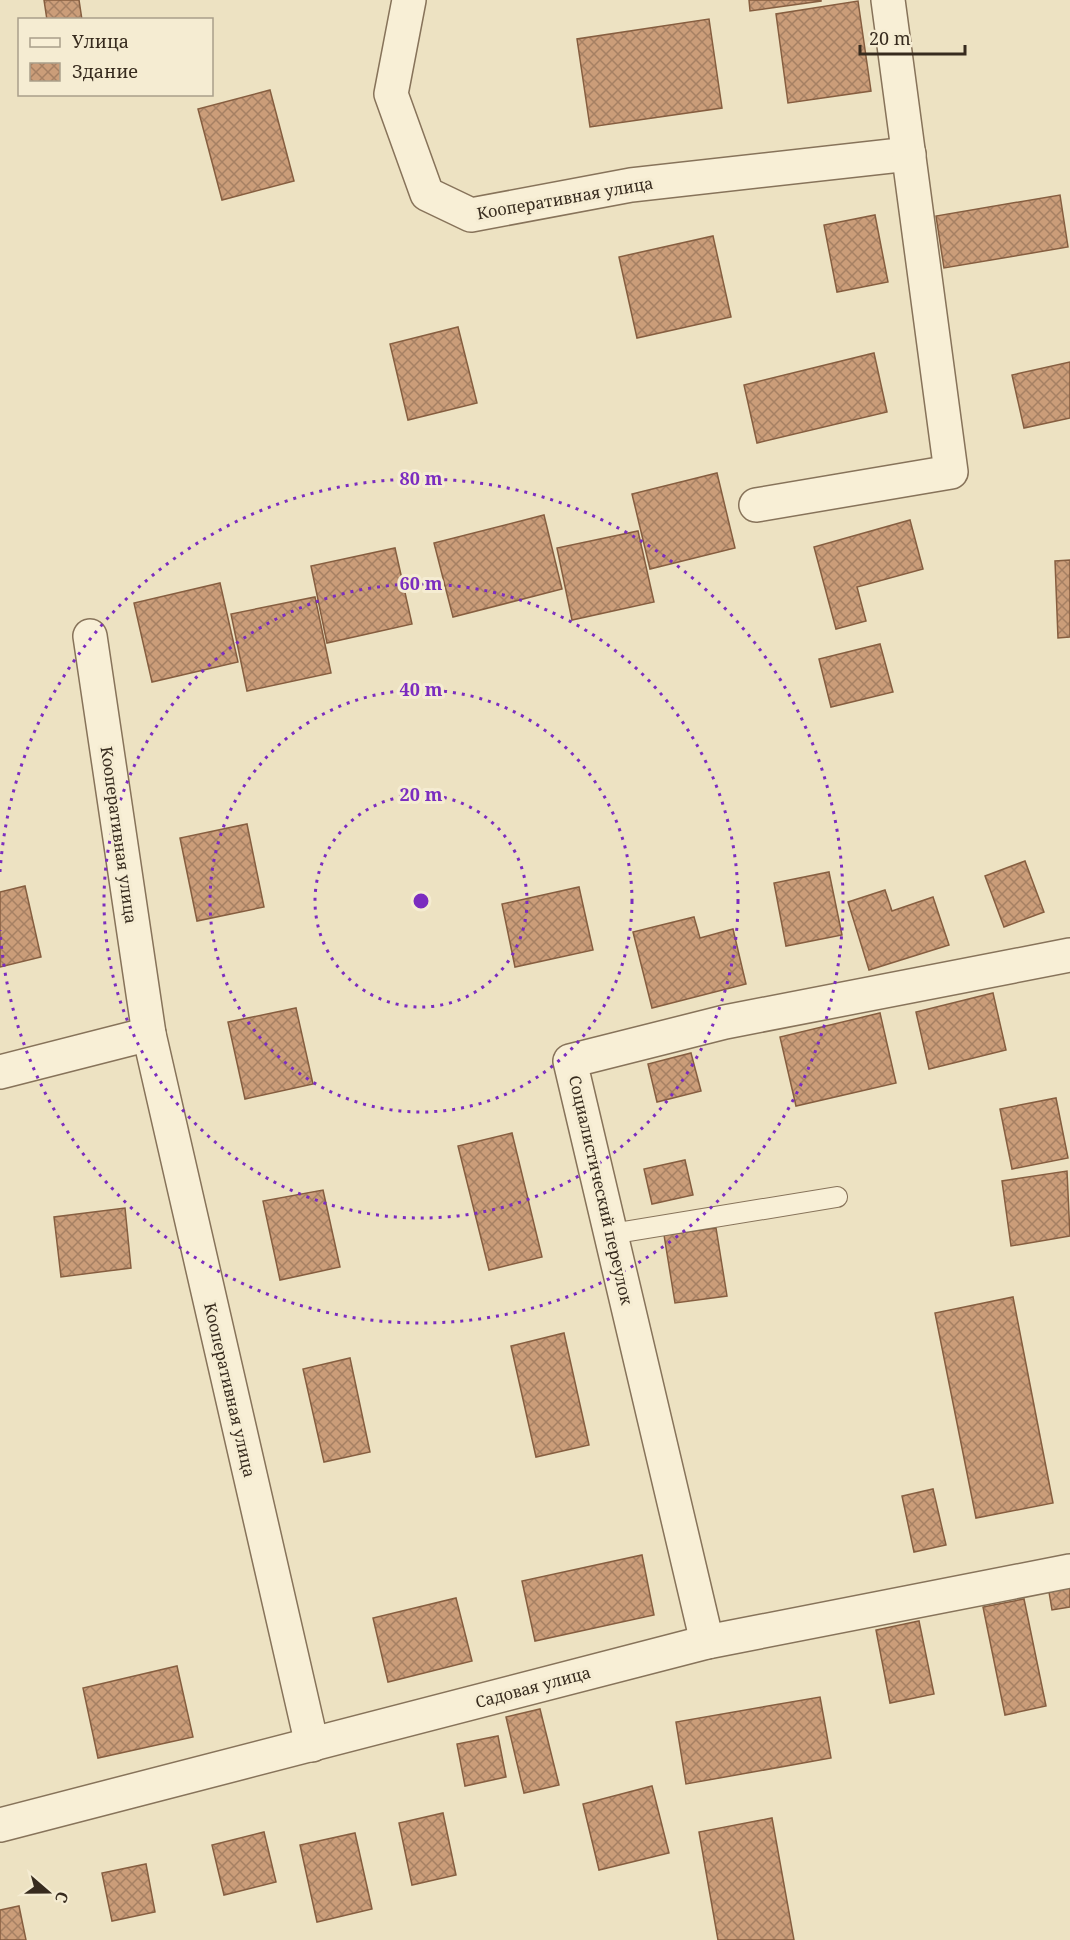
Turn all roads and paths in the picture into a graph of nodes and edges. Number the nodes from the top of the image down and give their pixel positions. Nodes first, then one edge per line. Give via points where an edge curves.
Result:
1 (408, 0) edge
2 (888, 0) edge
3 (909, 154) junction
4 (756, 505) dead end
5 (90, 636) dead end
6 (1070, 955) edge
7 (148, 1034) junction
8 (0, 1072) edge
9 (837, 1197) dead end
10 (611, 1234) junction
11 (1070, 1571) edge
12 (707, 1642) junction
13 (312, 1745) junction
14 (0, 1825) edge

1 - 3 street, Кооперативная улица via 391,94 427,194 471,215 631,185
2 - 3 street
3 - 4 street via 951,472
5 - 7 street, Кооперативная улица
6 - 10 street, Социалистический переулок via 725,1022 570,1061
7 - 8 street
7 - 13 street, Кооперативная улица
9 - 10 lane
10 - 12 street, Социалистический переулок
11 - 12 street, Садовая улица
12 - 13 street, Садовая улица
13 - 14 street, Садовая улица

